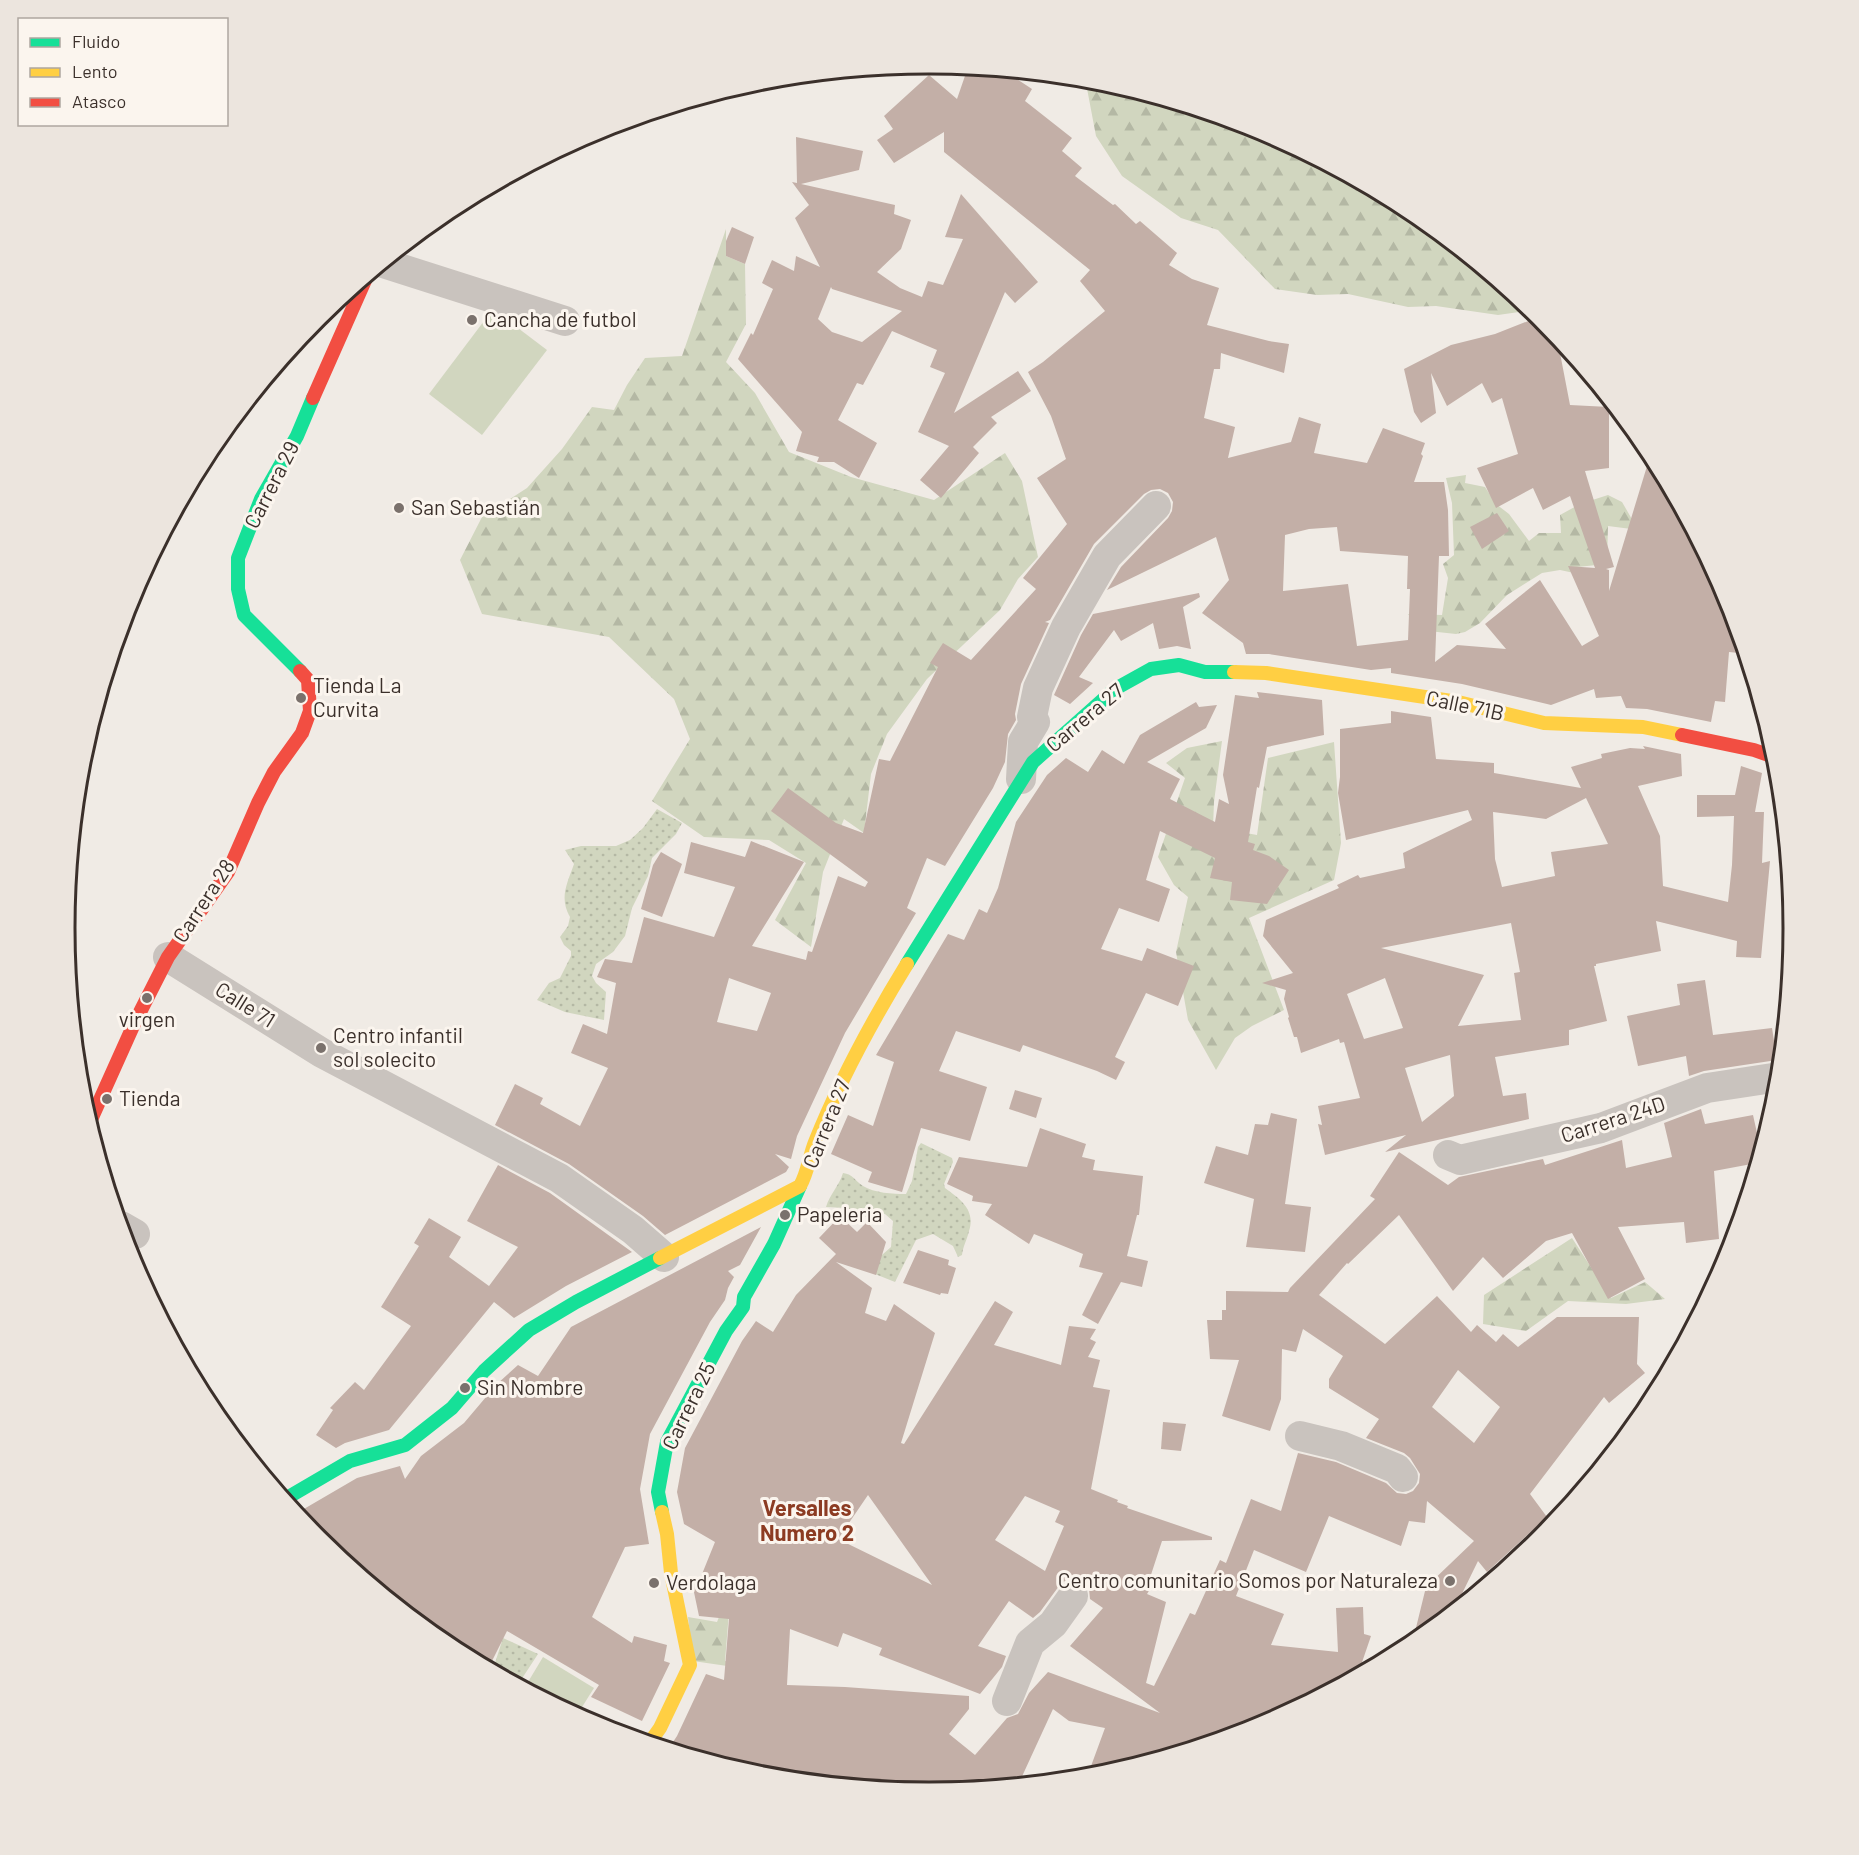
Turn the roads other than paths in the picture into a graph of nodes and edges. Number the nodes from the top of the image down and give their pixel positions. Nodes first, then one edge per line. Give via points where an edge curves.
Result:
1 (391, 265) edge
2 (361, 290) edge
3 (565, 321) dead end
4 (1156, 506) dead end
5 (1151, 669) joint
6 (308, 680) joint
7 (1765, 754) edge
8 (1021, 779) junction
9 (168, 957) junction
10 (1770, 1078) edge
11 (96, 1109) edge
12 (1448, 1155) dead end
13 (800, 1186) junction
14 (664, 1257) junction
15 (1300, 1436) dead end
16 (1403, 1477) dead end
17 (291, 1495) edge
18 (1073, 1596) dead end
19 (1007, 1701) dead end
20 (654, 1736) edge

1 - 3 street
2 - 6 street, Carrera 29 via 297,436 261,499 238,558 238,590 244,615
4 - 8 street via 1107,556 1066,627 1038,688 1032,717 1035,722 1023,742
5 - 7 street, Calle 71B via 1179,665 1205,672 1266,674 1458,702 1544,723 1643,727
5 - 8 street, Carrera 27 via 1115,689 1033,762
6 - 9 street, Carrera 28 via 310,711 302,733 274,772 228,872
8 - 13 street, Carrera 27 via 862,1041 814,1144
9 - 11 street, Carrera 28
9 - 14 street, Calle 71 via 322,1053 559,1178
10 - 12 street, Carrera 24D via 1707,1088 1601,1128 1540,1143 1460,1160
13 - 14 street, Carrera 27
13 - 20 street, Carrera 25 via 744,1297 743,1307 726,1331 667,1442 658,1492 690,1665
14 - 17 street, Carrera 27 via 529,1330 484,1371 452,1408 405,1445 350,1461
15 - 16 street via 1341,1446 1397,1469
18 - 19 street via 1053,1624 1030,1643

